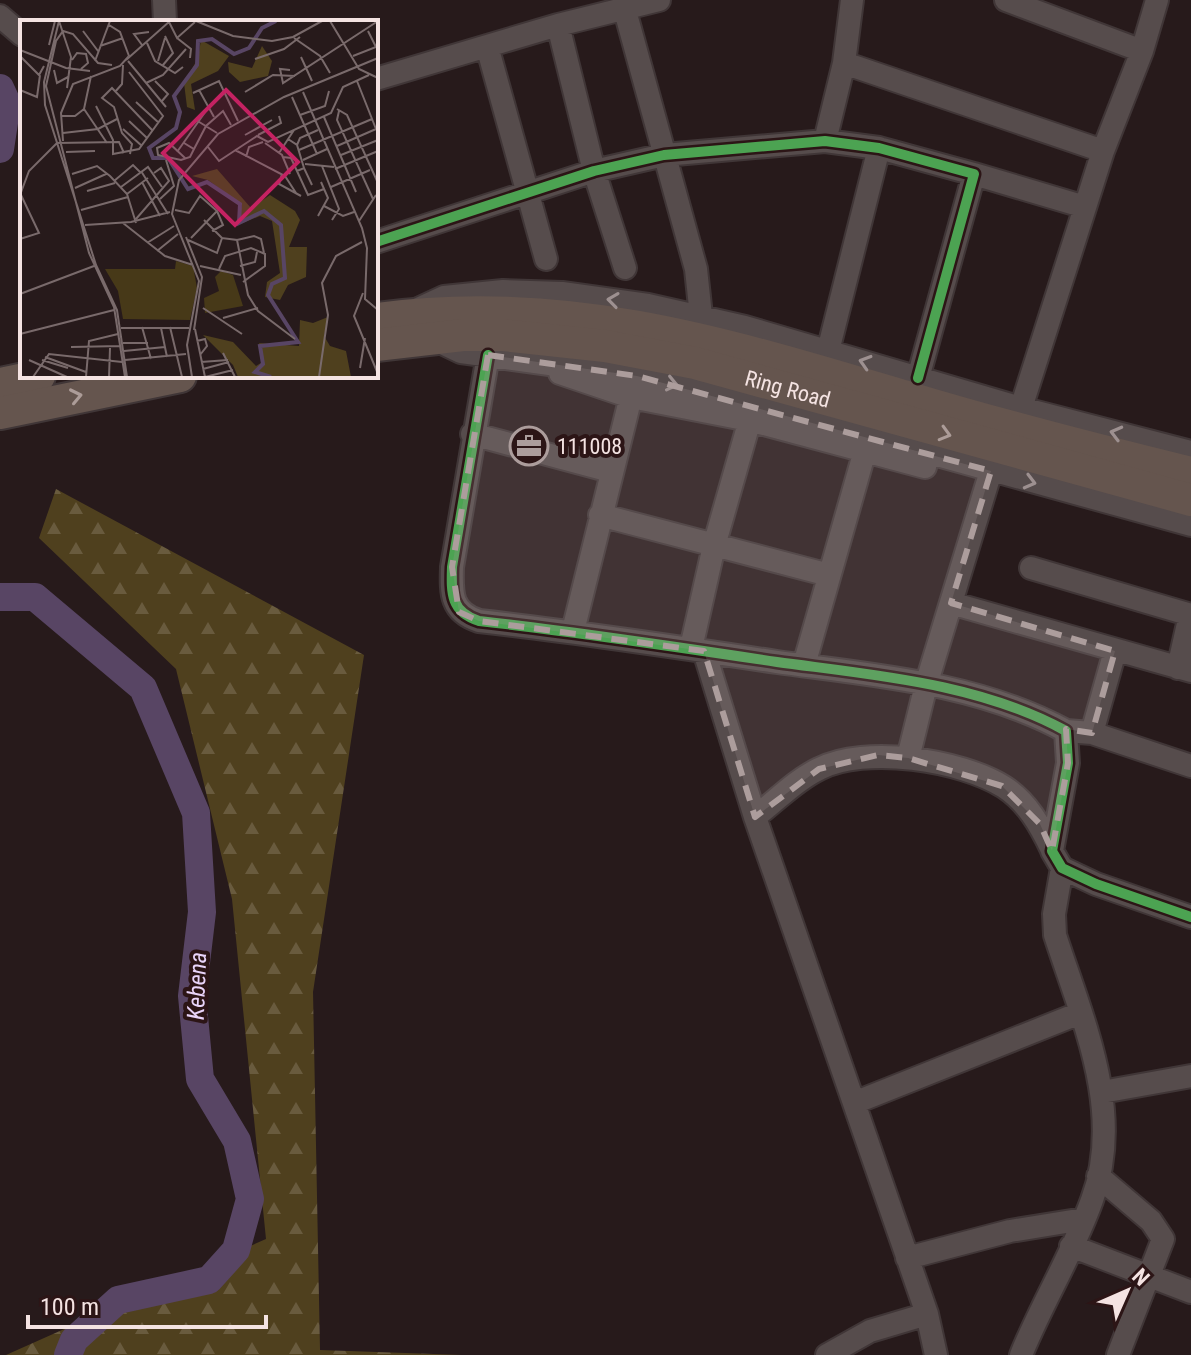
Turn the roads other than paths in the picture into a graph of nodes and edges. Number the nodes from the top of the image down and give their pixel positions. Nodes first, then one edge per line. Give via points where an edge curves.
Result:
1 (164, 0) edge
2 (659, 0) edge
3 (852, 0) edge
4 (1006, 0) edge
5 (1157, 0) edge
6 (624, 7) junction
7 (0, 16) edge
8 (165, 20) edge
9 (558, 25) junction
10 (20, 33) edge
11 (487, 46) junction
12 (1142, 51) junction
13 (844, 63) junction
14 (378, 78) edge
15 (825, 141) junction
16 (879, 148) junction
17 (1103, 151) junction
18 (664, 155) junction
19 (594, 171) junction
20 (974, 174) junction
21 (528, 191) junction
22 (1085, 207) junction
23 (378, 241) edge
24 (546, 259) dead end
25 (625, 268) dead end
26 (701, 316) junction
27 (391, 317) edge
28 (431, 338) junction
29 (378, 345) edge
30 (828, 351) junction
31 (488, 355) junction
32 (29, 378) edge
33 (170, 378) edge
34 (918, 378) junction
35 (0, 384) edge
36 (634, 386) junction
37 (1021, 408) junction
38 (752, 412) junction
39 (0, 413) edge
40 (472, 434) junction
41 (867, 444) junction
42 (1191, 452) edge
43 (610, 471) junction
44 (1191, 473) edge
45 (990, 477) junction
46 (1191, 500) edge
47 (600, 515) junction
48 (1191, 525) edge
49 (714, 546) junction
50 (1031, 568) dead end
51 (829, 575) junction
52 (951, 603) junction
53 (1191, 615) edge
54 (573, 631) junction
55 (697, 649) junction
56 (1115, 651) junction
57 (804, 665) junction
58 (1184, 670) edge
59 (926, 685) junction
60 (1066, 731) junction
61 (1092, 733) junction
62 (908, 758) junction
63 (1191, 766) edge
64 (755, 817) junction
65 (1057, 860) junction
66 (1191, 917) edge
67 (1080, 1013) junction
68 (1191, 1076) edge
69 (1102, 1092) junction
70 (854, 1103) junction
71 (1098, 1176) junction
72 (1084, 1219) junction
73 (1071, 1246) junction
74 (907, 1258) junction
75 (1150, 1276) junction
76 (1191, 1292) edge
77 (927, 1314) junction
78 (827, 1355) edge
79 (936, 1355) edge
80 (1021, 1355) edge
81 (1118, 1355) edge

1 - 8 street
2 - 6 street
3 - 13 street
4 - 12 street
5 - 12 street
6 - 9 street
6 - 18 street
7 - 10 street
9 - 11 street
9 - 19 street
11 - 14 street
11 - 21 street
12 - 17 street
13 - 15 street
13 - 17 street
15 - 16 street
15 - 18 street
16 - 20 street
16 - 30 street
17 - 22 street
18 - 19 street
18 - 26 street via 696,269
19 - 21 street
19 - 25 street
20 - 22 street
20 - 34 street
21 - 23 street
21 - 24 street
22 - 37 street
26 -> 27 street via 562,293 503,291 444,297
26 - 30 street
27 - 44 highway, Ring Road via 534,312 701,337 1041,436
28 - 29 highway, Ring Road
28 - 31 street via 461,352
28 -> 46 highway, Ring Road via 503,335 695,363
34 -> 30 street
31 - 36 street via 548,363
31 - 40 street
32 - 35 highway
39 -> 33 highway
34 - 37 street
36 - 38 street
36 - 43 street
42 -> 37 street
38 - 41 street
38 - 49 street
40 - 43 street
40 - 54 street via 452,567 453,602 459,612 479,621
41 - 45 street
41 - 51 street
43 - 47 street
45 -> 48 street
45 - 52 street
47 - 49 street
47 - 54 street
49 - 51 street
49 - 55 street
50 - 53 street
51 - 57 street
52 - 56 street
52 - 59 street
53 - 58 street
54 - 55 street
55 - 57 street
55 - 64 street
56 - 58 street
56 - 61 street
57 - 59 street
59 - 60 street via 976,695
59 - 62 street
60 - 61 street
60 - 65 street via 1068,763
61 - 63 street
62 - 64 street via 845,759 819,769
62 - 65 street via 1002,786 1040,824
64 - 70 street
65 - 66 street via 1096,884
65 - 67 street via 1055,935
67 - 69 street
67 - 70 street
68 - 69 street
69 - 71 street via 1104,1145
70 - 74 street
71 - 72 street
71 - 75 street via 1160,1230 1161,1249
72 - 73 street
72 - 74 street via 1010,1231
73 - 75 street
73 - 80 street
74 - 77 street
75 - 76 street
75 - 81 street
77 - 78 street via 870,1331
77 - 79 street

